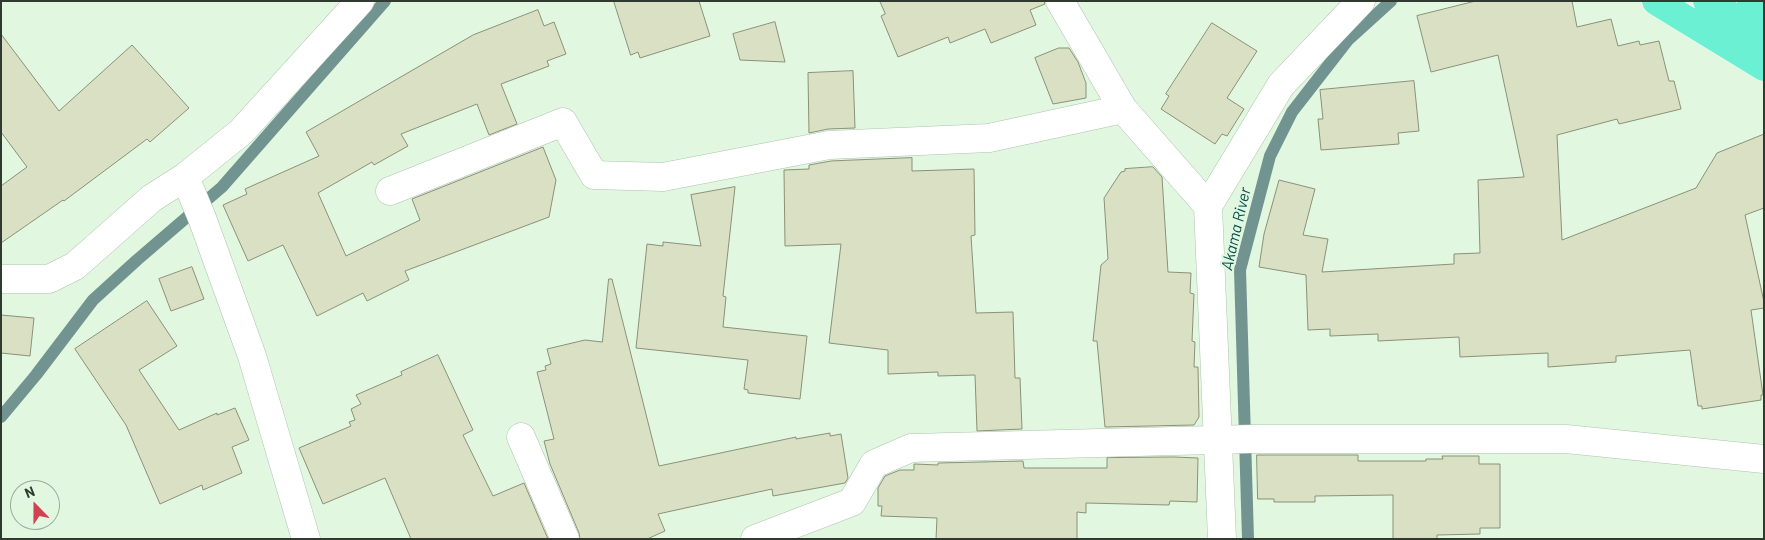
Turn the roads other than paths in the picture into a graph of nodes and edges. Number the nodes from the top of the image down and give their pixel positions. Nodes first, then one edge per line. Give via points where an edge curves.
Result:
1 (360, 1) edge
2 (1060, 1) edge
3 (1361, 1) edge
4 (1656, 1) edge
5 (1707, 1) edge
6 (1751, 1) edge
7 (1764, 9) edge
8 (1764, 36) edge
9 (1764, 66) edge
10 (1123, 109) junction
11 (184, 177) junction
12 (390, 190) dead end
13 (1208, 206) junction
14 (1, 279) edge
15 (521, 438) dead end
16 (1218, 440) junction
17 (1764, 459) edge
18 (306, 539) edge
19 (565, 539) edge
20 (755, 539) edge
21 (1222, 539) edge

1 - 11 street via 241,132
2 - 10 street
3 - 13 street via 1281,85
4 - 9 main road
5 - 8 main road
6 - 7 main road
10 - 12 street via 989,138 829,145 663,177 594,175 563,122
10 - 13 street
11 - 14 street via 152,198 75,266 49,280
11 - 18 street via 252,356
13 - 16 street
15 - 19 street
16 - 17 street via 1566,439
16 - 20 street via 911,448 874,464 852,502
16 - 21 street

